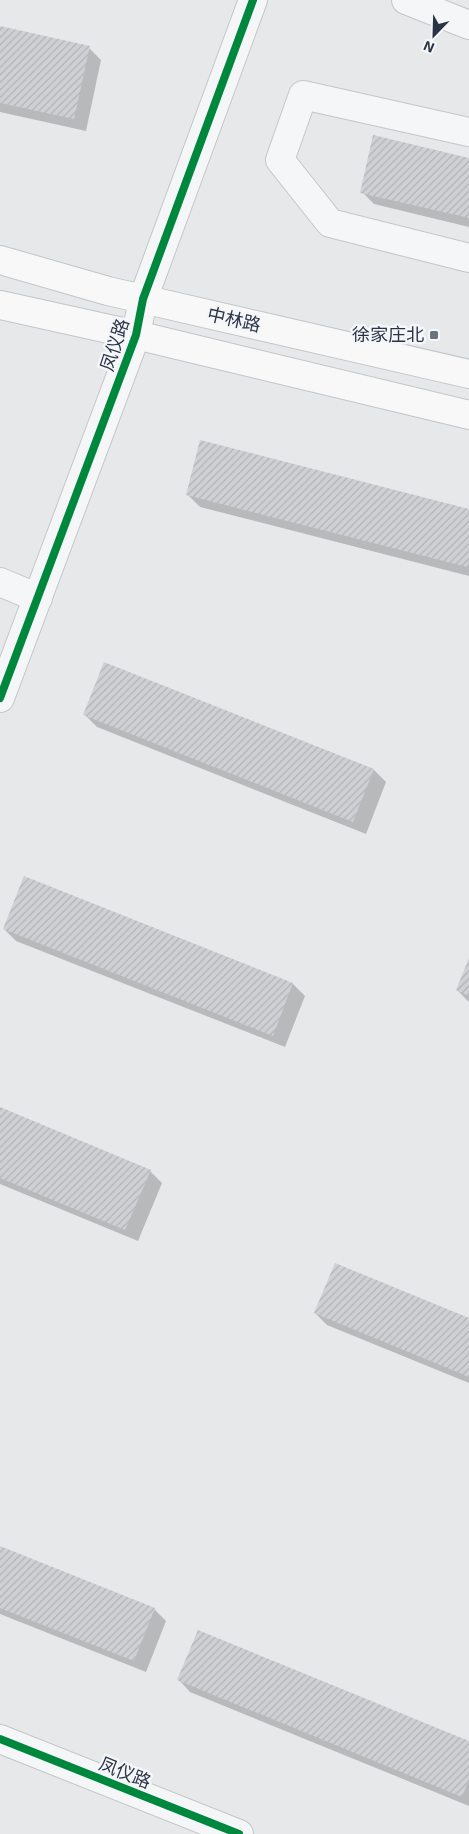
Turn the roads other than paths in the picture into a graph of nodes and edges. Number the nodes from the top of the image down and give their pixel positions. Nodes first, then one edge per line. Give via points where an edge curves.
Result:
1 (253, 0) edge
2 (406, 0) edge
3 (469, 26) edge
4 (469, 132) edge
5 (469, 258) edge
6 (0, 260) edge
7 (143, 299) junction
8 (0, 305) edge
9 (136, 335) junction
10 (469, 374) edge
11 (469, 415) edge
12 (0, 582) edge
13 (38, 598) junction
14 (0, 698) edge
15 (0, 1739) edge
16 (239, 1834) edge

1 - 7 street, 凤仪路
2 - 3 street
4 - 5 street via 303,95 280,160 330,223
6 - 7 main road, 中林路
7 - 9 street, 凤仪路
7 - 10 main road, 中林路
8 - 9 main road
9 - 11 main road
9 - 13 street, 凤仪路
12 - 13 street
13 - 14 street, 凤仪路
15 - 16 street, 凤仪路

